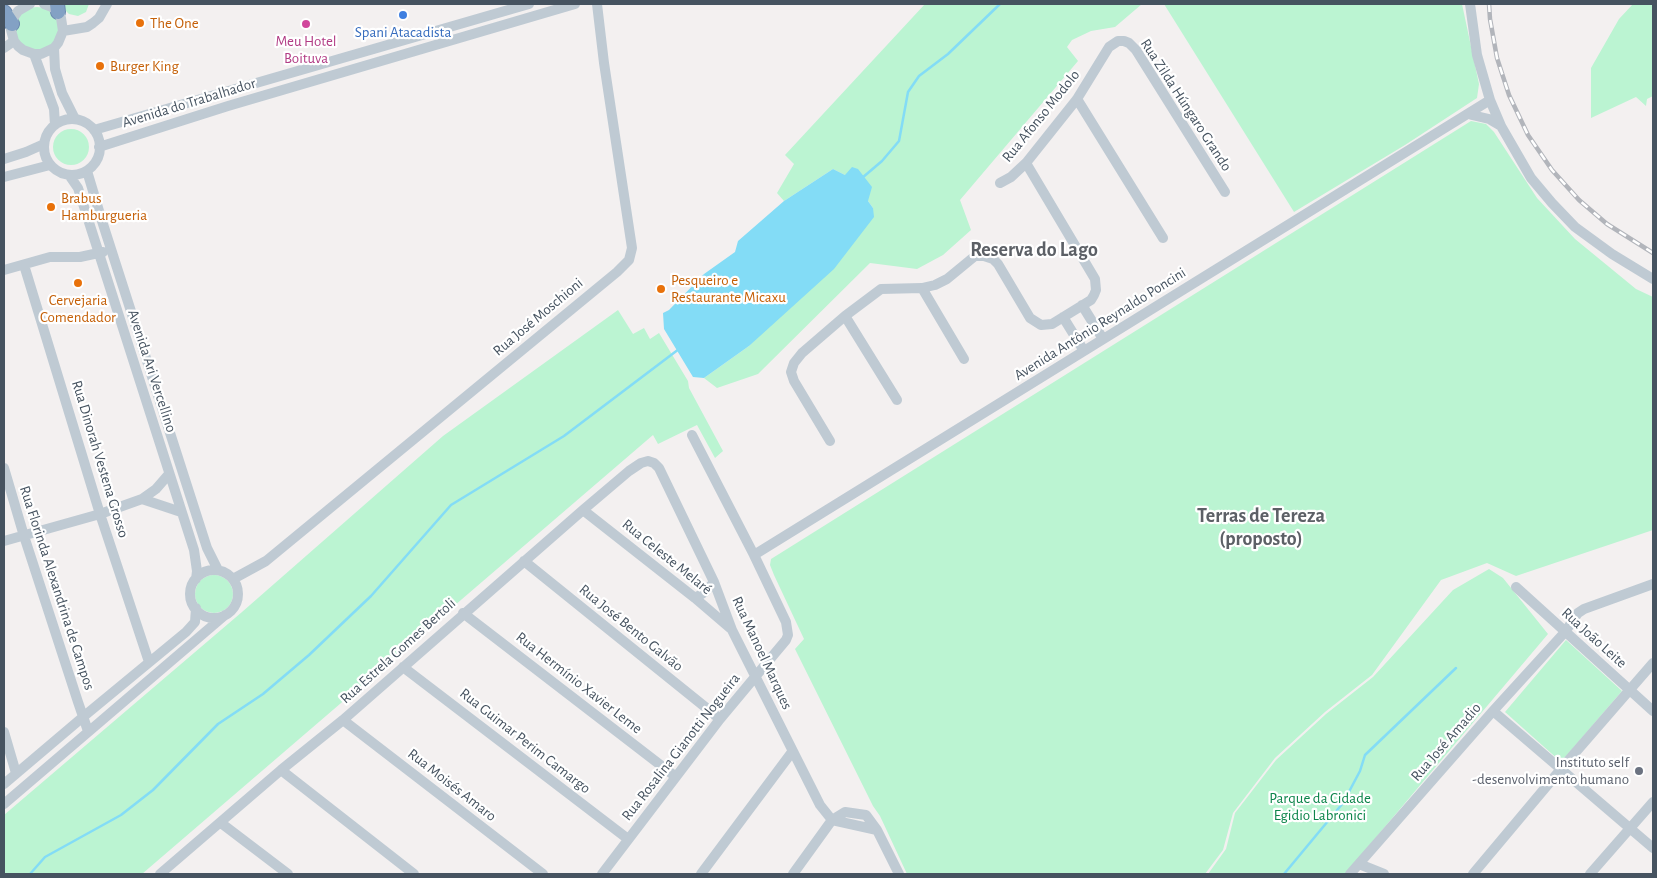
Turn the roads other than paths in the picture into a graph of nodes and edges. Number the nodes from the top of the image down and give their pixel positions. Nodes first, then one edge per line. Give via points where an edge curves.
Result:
1 (30, 4) edge
2 (44, 4) edge
3 (107, 4) edge
4 (529, 4) edge
5 (575, 4) edge
6 (597, 4) edge
7 (1470, 4) edge
8 (57, 8) edge
9 (4, 12) edge
10 (12, 24) junction
11 (63, 31) junction
12 (14, 41) junction
13 (1118, 41) joint
14 (4, 48) edge
15 (54, 48) junction
16 (34, 54) junction
17 (1484, 84) junction
18 (1077, 99) junction
19 (1490, 102) junction
20 (1475, 110) junction
21 (75, 119) junction
22 (55, 125) junction
23 (1501, 126) junction
24 (94, 130) junction
25 (44, 144) junction
26 (99, 147) junction
27 (4, 159) edge
28 (1026, 163) junction
29 (50, 165) junction
30 (87, 171) junction
31 (69, 175) junction
32 (4, 177) edge
33 (1000, 183) dead end
34 (1225, 192) dead end
35 (1163, 238) dead end
36 (111, 249) junction
37 (99, 253) junction
38 (24, 265) junction
39 (4, 270) edge
40 (1653, 279) edge
41 (922, 288) junction
42 (1082, 305) junction
43 (845, 316) junction
44 (1063, 317) junction
45 (1103, 339) junction
46 (1084, 351) junction
47 (964, 359) dead end
48 (897, 400) dead end
49 (692, 435) dead end
50 (830, 441) dead end
51 (4, 468) edge
52 (659, 468) joint
53 (169, 474) junction
54 (142, 499) junction
55 (583, 510) junction
56 (181, 512) junction
57 (100, 514) junction
58 (24, 536) junction
59 (4, 541) edge
60 (754, 555) junction
61 (524, 560) junction
62 (218, 570) junction
63 (196, 579) junction
64 (714, 582) junction
65 (235, 583) junction
66 (1653, 584) edge
67 (1516, 587) dead end
68 (695, 598) junction
69 (196, 608) junction
70 (463, 613) junction
71 (225, 615) junction
72 (732, 630) junction
73 (1565, 632) junction
74 (149, 662) junction
75 (1653, 663) edge
76 (403, 666) junction
77 (756, 677) junction
78 (1629, 690) junction
79 (1493, 711) junction
80 (1653, 711) edge
81 (83, 716) junction
82 (720, 719) junction
83 (343, 720) junction
84 (88, 731) junction
85 (4, 732) edge
86 (792, 752) junction
87 (281, 770) junction
88 (1561, 770) junction
89 (16, 773) junction
90 (676, 777) junction
91 (4, 784) edge
92 (1653, 802) edge
93 (4, 804) edge
94 (832, 820) junction
95 (221, 823) junction
96 (1630, 829) junction
97 (628, 839) junction
98 (1653, 848) edge
99 (1359, 864) junction
100 (161, 874) edge
101 (288, 874) edge
102 (414, 874) edge
103 (543, 874) edge
104 (602, 874) edge
105 (701, 874) edge
106 (793, 874) edge
107 (899, 874) edge
108 (1350, 874) edge
109 (1384, 874) edge
110 (1473, 874) edge
111 (1590, 874) edge

1 - 10 street via 18,11
2 - 8 street
3 - 11 street via 94,23
4 - 24 street
5 - 26 street, Avenida do Trabalhador
6 - 65 street, Rua José Moschioni via 632,248 629,260 266,561 251,577
7 - 17 street
8 - 11 street
9 - 10 highway
10 - 12 street
11 - 15 street
12 - 14 street
12 - 16 street via 23,50
13 - 18 street, Rua Afonso Modolo via 1109,47
13 - 34 street, Rua Zilda Húngaro Grando via 1129,43 1136,50
15 - 16 street
15 - 21 street via 55,69
16 - 22 street via 54,110
17 - 19 street
17 - 20 street
18 - 28 street, Rua Afonso Modolo
18 - 35 street
19 - 20 street, Avenida Antônio Reynaldo Poncini
19 - 23 street
20 - 23 street
20 - 45 street, Avenida Antônio Reynaldo Poncini
21 - 22 street
21 - 24 street
22 - 25 street
23 - 40 street via 1531,178 1575,227
24 - 26 street
25 - 27 street
25 - 29 street
26 - 30 street via 98,158
28 - 33 street, Rua Afonso Modolo
28 - 42 street via 1096,279 1096,290 1091,300
29 - 31 street
29 - 32 street
30 - 31 street
30 - 36 street, Avenida Ari Vercellino
31 - 37 street, Avenida Ari Vercellino via 78,188
36 - 37 street
36 - 62 street, Avenida Ari Vercellino via 207,548
37 - 38 street via 80,258 50,257
37 - 53 street, Avenida Ari Vercellino
38 - 39 street
38 - 57 street, Rua Dinorah Vestena Grosso
41 - 43 street via 880,289
41 - 44 street via 951,276 975,256 984,256 998,264 1030,318 1040,325 1052,324
41 - 47 street
42 - 44 street
42 - 45 street
43 - 48 street
43 - 50 street via 802,353 791,372
44 - 46 street
45 - 46 street, Avenida Antônio Reynaldo Poncini
46 - 60 street, Avenida Antônio Reynaldo Poncini
49 - 60 street
51 - 58 street, Rua Florinda Alexandrina de Campos
52 - 55 street, Rua Estrela Gomes Bertoli via 648,461 641,463
52 - 64 street, Rua Manoel Marques
53 - 54 street
53 - 56 street, Avenida Ari Vercellino
54 - 56 street
54 - 57 street
55 - 61 street, Rua Estrela Gomes Bertoli
55 - 68 street, Rua Celeste Melaré
56 - 63 street, Avenida Ari Vercellino via 195,556
57 - 58 street
57 - 74 street, Rua Dinorah Vestena Grosso
58 - 59 street
58 - 81 street, Rua Florinda Alexandrina de Campos
60 - 77 street, Rua Rosalina Gianotti Nogueira via 786,622 788,635
61 - 70 street, Rua Estrela Gomes Bertoli
61 - 82 street, Rua José Bento Galvão
62 - 63 street via 202,573
62 - 65 street via 229,574
63 - 69 street via 190,594
64 - 68 street
64 - 72 street, Rua Manoel Marques
65 - 71 street via 238,600
66 - 73 street, Rua José Amadio via 1582,610
67 - 73 street, Rua João Leite
68 - 72 street, Rua Celeste Melaré
69 - 71 street via 206,616
69 - 74 street via 192,626
70 - 76 street, Rua Estrela Gomes Bertoli
70 - 90 street, Rua Hermínio Xavier Leme
71 - 84 street
72 - 77 street, Rua Manoel Marques
73 - 78 street, Rua João Leite
73 - 79 street, Rua José Amadio
74 - 81 street
75 - 78 street
76 - 83 street, Rua Estrela Gomes Bertoli
76 - 97 street, Rua Guimar Perim Camargo
77 - 82 street, Rua Rosalina Gianotti Nogueira
77 - 86 street, Rua Manoel Marques
78 - 80 street, Rua João Leite
78 - 88 street
79 - 88 street
79 - 99 street, Rua José Amadio
81 - 84 street, Rua Florinda Alexandrina de Campos
81 - 89 street
82 - 90 street, Rua Rosalina Gianotti Nogueira
83 - 87 street, Rua Estrela Gomes Bertoli
83 - 103 street, Rua Moisés Amaro
84 - 93 street
85 - 89 street
86 - 94 street, Rua Manoel Marques via 820,805
86 - 105 street
87 - 95 street, Rua Estrela Gomes Bertoli
87 - 102 street
88 - 96 street
88 - 110 street
89 - 91 street
90 - 97 street, Rua Rosalina Gianotti Nogueira
92 - 96 street
94 - 106 street
94 - 107 street via 877,830
95 - 100 street, Rua Estrela Gomes Bertoli
95 - 101 street
96 - 98 street
96 - 111 street
97 - 104 street, Rua Rosalina Gianotti Nogueira
99 - 108 street, Rua José Amadio
99 - 109 street

